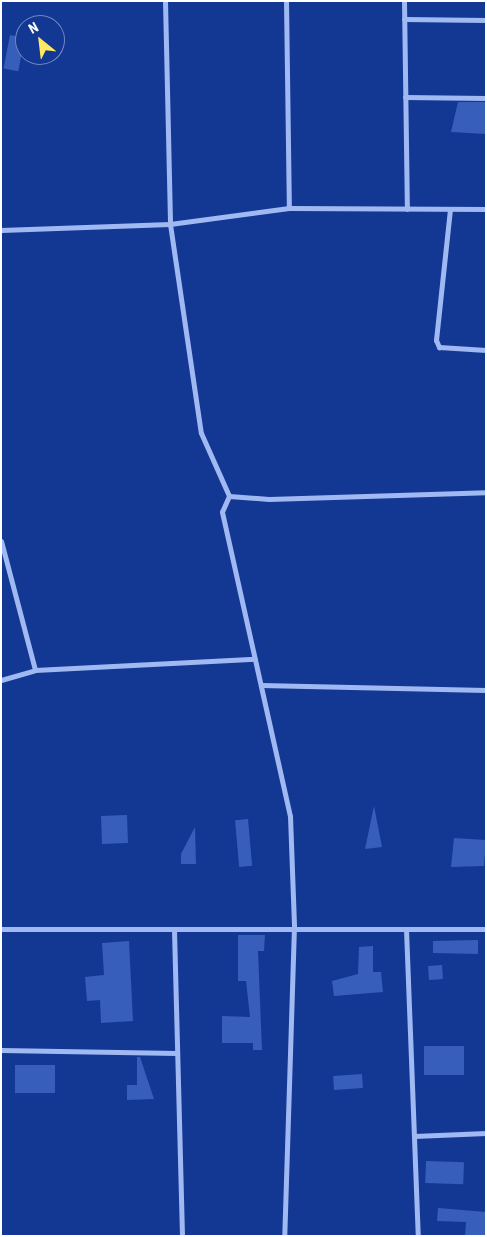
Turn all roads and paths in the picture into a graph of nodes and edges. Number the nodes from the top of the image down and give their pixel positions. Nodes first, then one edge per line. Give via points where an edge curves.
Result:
1 (165, 1) edge
2 (286, 1) edge
3 (404, 1) edge
4 (404, 19) junction
5 (486, 20) edge
6 (405, 96) junction
7 (486, 98) edge
8 (289, 208) junction
9 (406, 209) junction
10 (450, 209) junction
11 (486, 209) edge
12 (170, 224) junction
13 (1, 230) edge
14 (486, 350) edge
15 (486, 492) edge
16 (229, 496) junction
17 (1, 542) edge
18 (255, 659) junction
19 (35, 670) junction
20 (1, 680) edge
21 (261, 685) junction
22 (486, 690) edge
23 (294, 926) junction
24 (1, 929) edge
25 (406, 929) junction
26 (486, 929) edge
27 (174, 930) junction
28 (1, 1050) edge
29 (177, 1053) junction
30 (486, 1133) edge
31 (414, 1136) junction
32 (182, 1236) edge
33 (284, 1236) edge
34 (418, 1236) edge

1 - 12 street
2 - 8 street
3 - 4 street
4 - 5 street
4 - 6 street
6 - 7 street
6 - 9 street
8 - 9 street
8 - 12 street
9 - 10 street
10 - 11 street
10 - 14 street via 436,340 439,347
12 - 13 street
12 - 16 street via 201,433
15 - 16 street via 278,499
16 - 18 street via 222,512
17 - 19 street
18 - 19 street
18 - 21 street
19 - 20 street
21 - 22 street
21 - 23 street via 290,816
23 - 25 street
23 - 27 street
23 - 33 street
24 - 27 street
25 - 26 street
25 - 31 street
27 - 29 street
28 - 29 street
29 - 32 street
30 - 31 street
31 - 34 street

